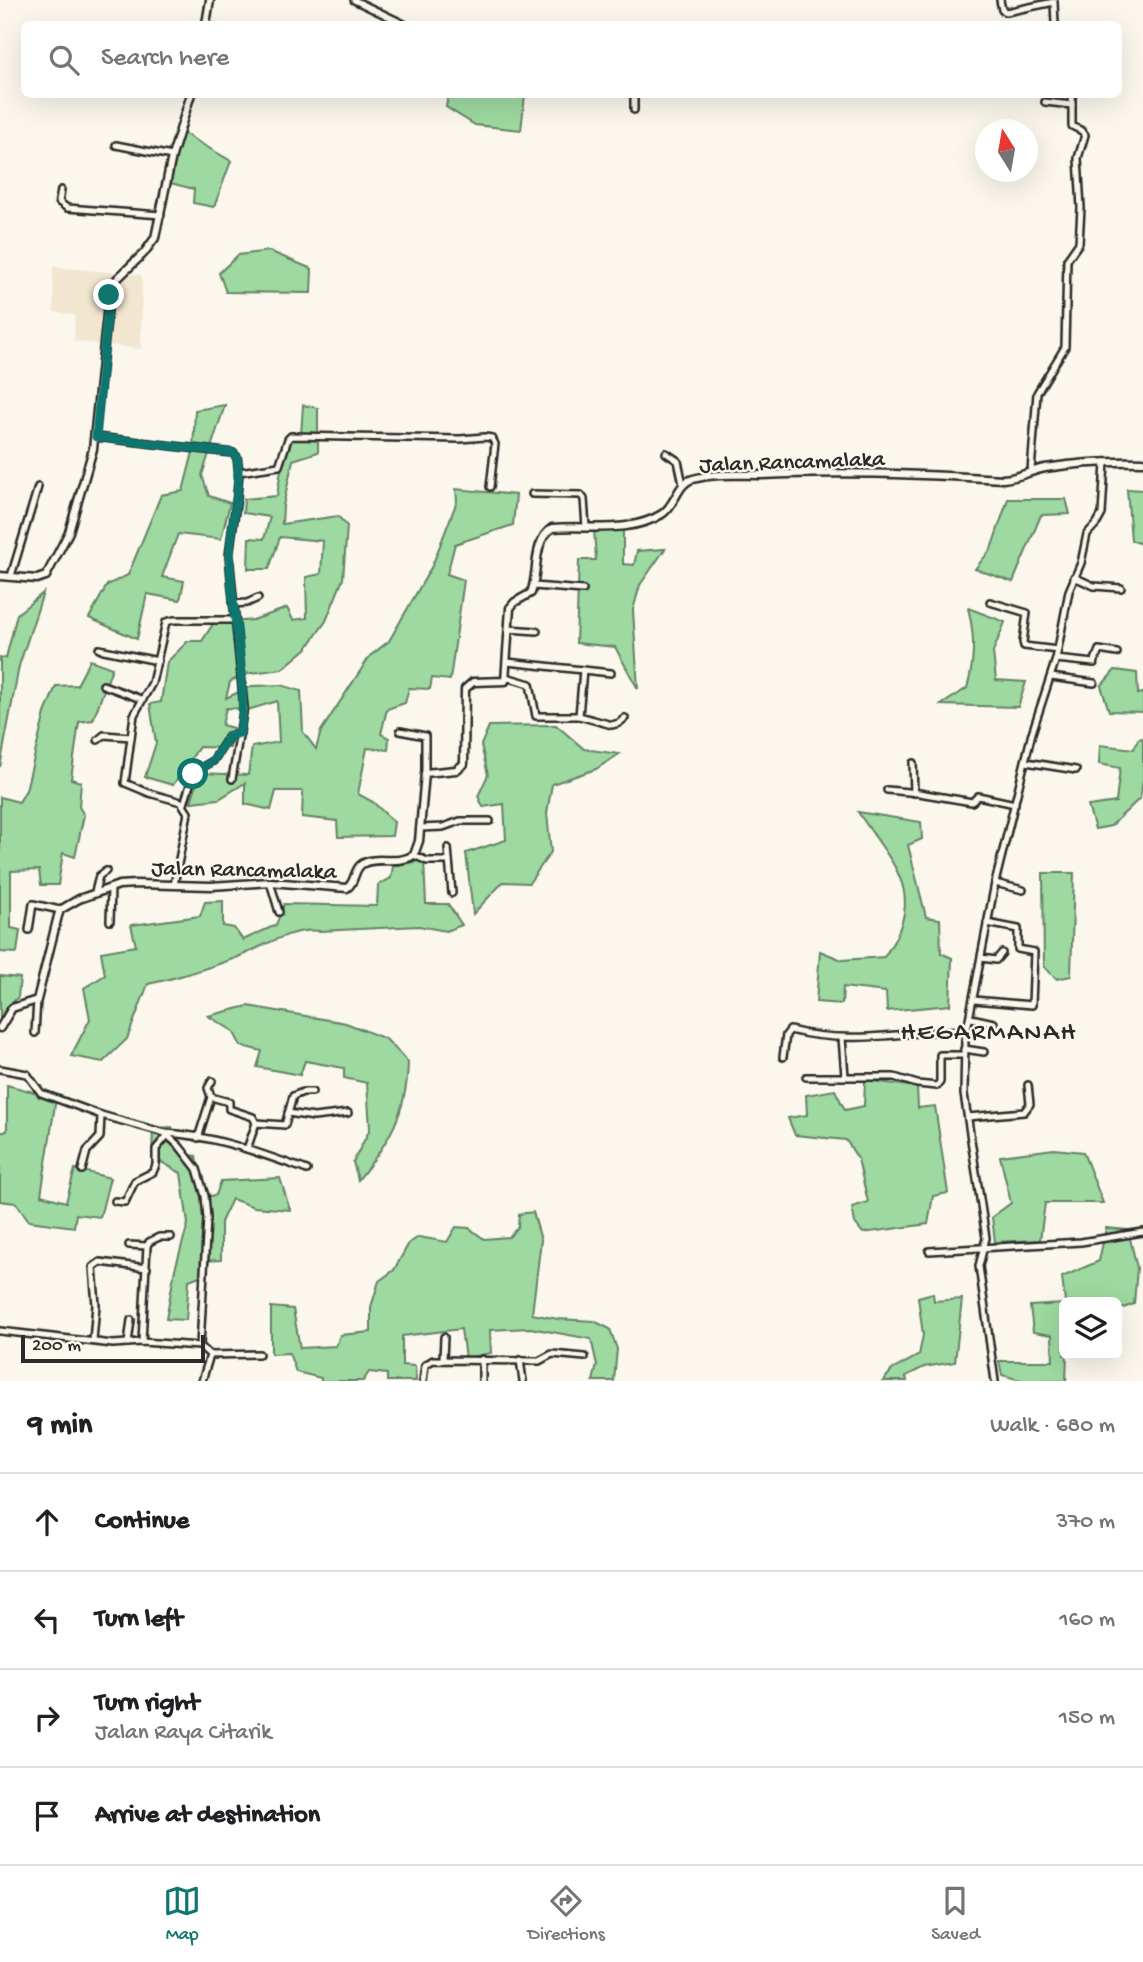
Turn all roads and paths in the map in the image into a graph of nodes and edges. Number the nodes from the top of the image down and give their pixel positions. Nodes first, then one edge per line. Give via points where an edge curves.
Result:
1 (210, 0) edge
2 (355, 0) edge
3 (1000, 0) edge
4 (206, 21) edge
5 (395, 21) edge
6 (1055, 21) edge
7 (190, 98) edge
8 (634, 98) edge
9 (1072, 98) edge
10 (1045, 102) dead end
11 (1072, 105) junction
12 (634, 110) dead end
13 (116, 145) dead end
14 (172, 156) junction
15 (61, 190) dead end
16 (161, 215) junction
17 (96, 437) junction
18 (666, 453) dead end
19 (1105, 462) junction
20 (1143, 462) edge
21 (1031, 471) junction
22 (239, 472) junction
23 (683, 484) junction
24 (38, 487) dead end
25 (490, 487) dead end
26 (532, 494) dead end
27 (586, 527) junction
28 (0, 576) edge
29 (11, 576) junction
30 (1073, 577) junction
31 (534, 586) junction
32 (1121, 588) dead end
33 (583, 590) dead end
34 (258, 598) dead end
35 (990, 603) dead end
36 (233, 604) junction
37 (235, 620) junction
38 (508, 629) junction
39 (537, 631) dead end
40 (99, 649) dead end
41 (1058, 650) junction
42 (1117, 653) dead end
43 (1056, 659) junction
44 (158, 661) junction
45 (507, 662) junction
46 (583, 670) junction
47 (611, 673) dead end
48 (506, 677) junction
49 (1051, 677) junction
50 (1094, 683) dead end
51 (103, 685) dead end
52 (141, 699) junction
53 (579, 716) junction
54 (625, 718) dead end
55 (400, 731) dead end
56 (240, 733) junction
57 (131, 737) junction
58 (98, 740) dead end
59 (1026, 762) junction
60 (913, 763) dead end
61 (1076, 770) dead end
62 (425, 773) junction
63 (232, 779) dead end
64 (887, 790) dead end
65 (914, 793) junction
66 (184, 804) junction
67 (1015, 804) junction
68 (490, 821) dead end
69 (420, 828) junction
70 (448, 848) dead end
71 (414, 855) junction
72 (448, 861) junction
73 (106, 871) dead end
74 (270, 882) junction
75 (995, 883) junction
76 (174, 885) junction
77 (111, 888) junction
78 (1023, 890) dead end
79 (95, 892) junction
80 (452, 893) dead end
81 (61, 910) junction
82 (279, 912) dead end
83 (110, 921) dead end
84 (987, 923) junction
85 (29, 930) dead end
86 (1002, 953) dead end
87 (981, 958) junction
88 (37, 1000) junction
89 (974, 1000) junction
90 (971, 1018) junction
91 (994, 1023) dead end
92 (0, 1028) edge
93 (967, 1030) junction
94 (35, 1033) dead end
95 (842, 1038) junction
96 (963, 1052) junction
97 (984, 1052) dead end
98 (783, 1057) dead end
99 (0, 1069) edge
100 (845, 1076) junction
101 (806, 1077) dead end
102 (212, 1081) dead end
103 (1028, 1085) dead end
104 (312, 1092) dead end
105 (211, 1097) junction
106 (288, 1113) junction
107 (348, 1113) dead end
108 (102, 1115) junction
109 (968, 1118) junction
110 (256, 1123) junction
111 (165, 1135) junction
112 (198, 1138) junction
113 (247, 1149) junction
114 (82, 1170) dead end
115 (307, 1170) dead end
116 (115, 1201) dead end
117 (1143, 1232) edge
118 (171, 1237) dead end
119 (129, 1245) dead end
120 (147, 1246) junction
121 (983, 1246) junction
122 (929, 1251) dead end
123 (147, 1268) junction
124 (131, 1320) dead end
125 (0, 1331) edge
126 (444, 1337) dead end
127 (93, 1341) junction
128 (142, 1342) junction
129 (128, 1343) junction
130 (200, 1346) junction
131 (259, 1354) dead end
132 (210, 1355) junction
133 (585, 1357) dead end
134 (443, 1359) junction
135 (482, 1359) junction
136 (520, 1360) junction
137 (202, 1381) edge
138 (423, 1381) edge
139 (482, 1381) edge
140 (523, 1381) edge
141 (995, 1381) edge

1 - 4 street
2 - 5 street
3 - 6 street via 1006,12 1054,2
7 - 14 street
8 - 12 street
9 - 11 street
10 - 11 street
11 - 21 street via 1072,125 1085,135 1078,158 1079,243 1067,260 1065,346 1037,393
13 - 14 street
14 - 16 street
15 - 16 street via 60,202 67,208
16 - 17 street via 155,238 117,279 109,295
17 - 22 street via 233,453
17 - 29 street via 69,532 50,572 37,579
18 - 23 street via 678,461
19 - 20 street, Jalan Rancamalaka
19 - 21 street, Jalan Rancamalaka
19 - 30 street via 1102,514 1087,534
21 - 23 street, Jalan Rancamalaka via 1003,479 786,474 697,478
22 - 25 street via 279,467 291,436 489,437 495,444
22 - 36 street via 229,556
23 - 27 street, Jalan Rancamalaka via 668,509 653,518 629,526
24 - 29 street
26 - 27 street via 581,495
27 - 31 street, Jalan Rancamalaka via 547,532 537,556
28 - 29 street
30 - 32 street via 1094,586
30 - 41 street
31 - 33 street
31 - 38 street via 511,605
34 - 36 street
35 - 41 street via 1027,613 1024,646
36 - 37 street
37 - 44 street via 166,622
37 - 56 street via 244,707
38 - 39 street
38 - 45 street
40 - 44 street
41 - 43 street
42 - 43 street via 1099,649 1094,663
43 - 49 street
44 - 52 street via 152,683
45 - 46 street
45 - 48 street
46 - 47 street
46 - 53 street
48 - 53 street via 530,684 536,716
48 - 62 street via 502,682 474,681 467,686 464,764 456,770
49 - 50 street
49 - 59 street
51 - 52 street
52 - 57 street
53 - 54 street via 612,725
55 - 62 street via 425,736
56 - 63 street
56 - 66 street via 229,736 213,761 194,772
57 - 58 street via 104,735
57 - 66 street via 126,785
59 - 61 street
59 - 67 street
60 - 65 street
62 - 69 street
64 - 65 street
65 - 67 street via 972,802 978,796
66 - 76 street via 188,813
67 - 75 street
68 - 69 street
69 - 71 street
70 - 72 street
71 - 72 street via 419,860
71 - 74 street, Jalan Rancamalaka via 395,862 362,864 347,888
72 - 80 street
73 - 79 street via 99,876
74 - 76 street, Jalan Rancamalaka
74 - 82 street
75 - 78 street
75 - 84 street
76 - 77 street, Jalan Rancamalaka
77 - 79 street, Jalan Rancamalaka
77 - 83 street
79 - 81 street, Jalan Rancamalaka
81 - 85 street via 32,905
81 - 88 street
84 - 87 street
84 - 89 street via 1018,929 1017,948 1034,952 1032,1005
86 - 87 street via 996,960
87 - 89 street
88 - 92 street via 12,1008
88 - 94 street
89 - 90 street
90 - 91 street
90 - 93 street
93 - 95 street
93 - 96 street
95 - 98 street via 788,1030
95 - 100 street
96 - 97 street
96 - 100 street via 940,1055 937,1086 894,1077
96 - 109 street
99 - 108 street via 27,1074 41,1093
100 - 101 street
102 - 105 street via 208,1088
103 - 109 street via 1030,1104 1024,1112
104 - 106 street via 293,1096
105 - 110 street via 229,1102 229,1109 253,1117
105 - 112 street
106 - 107 street via 314,1118
106 - 110 street via 285,1125
108 - 111 street
108 - 114 street via 100,1137 87,1150
109 - 121 street via 986,1238
110 - 113 street
111 - 112 street
111 - 116 street via 156,1149 153,1172 135,1181 125,1202
111 - 130 street via 197,1169 205,1196
112 - 113 street
113 - 115 street
117 - 121 street via 1081,1242
118 - 120 street via 155,1238
119 - 120 street
120 - 123 street
121 - 122 street
121 - 141 street via 979,1266
123 - 127 street via 100,1262 93,1266
123 - 128 street
124 - 129 street
125 - 127 street
126 - 134 street
127 - 129 street
128 - 129 street
128 - 130 street
130 - 132 street
131 - 132 street
132 - 137 street
133 - 136 street via 552,1354 542,1361
134 - 135 street
134 - 138 street via 425,1365
135 - 136 street
135 - 139 street
136 - 140 street

